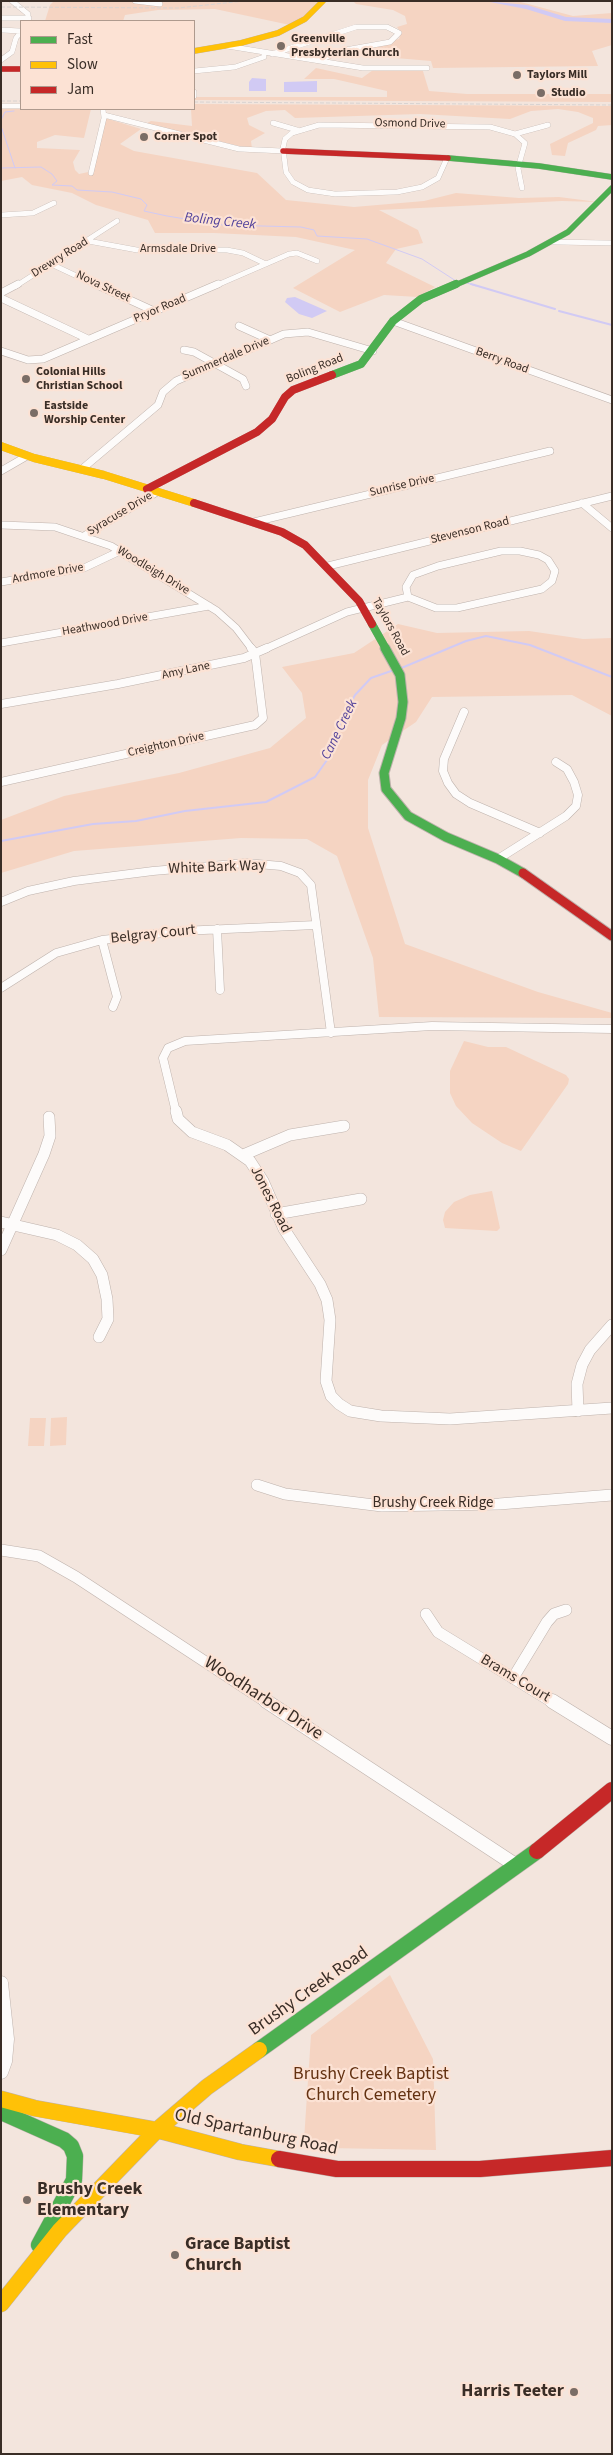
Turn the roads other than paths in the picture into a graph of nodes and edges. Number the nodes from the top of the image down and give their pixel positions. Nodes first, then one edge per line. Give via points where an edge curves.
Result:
1 (12, 1) edge
2 (135, 1) edge
3 (323, 1) edge
4 (160, 4) dead end
5 (1, 18) edge
6 (28, 20) edge
7 (1, 30) edge
8 (20, 31) edge
9 (20, 32) edge
10 (227, 46) junction
11 (195, 51) edge
12 (264, 53) junction
13 (272, 54) junction
14 (1, 60) edge
15 (319, 60) junction
16 (427, 68) dead end
17 (1, 69) edge
18 (20, 69) edge
19 (195, 71) edge
20 (1, 106) edge
21 (20, 106) edge
22 (104, 112) edge
23 (273, 123) dead end
24 (548, 125) dead end
25 (297, 130) junction
26 (515, 134) junction
27 (283, 152) junction
28 (447, 158) junction
29 (519, 164) junction
30 (91, 173) dead end
31 (612, 177) edge
32 (522, 188) dead end
33 (612, 188) edge
34 (54, 203) dead end
35 (1, 215) edge
36 (117, 221) dead end
37 (88, 240) junction
38 (552, 242) junction
39 (612, 243) edge
40 (317, 261) dead end
41 (51, 264) junction
42 (266, 264) junction
43 (1, 293) edge
44 (1, 298) edge
45 (154, 311) junction
46 (392, 321) junction
47 (239, 326) dead end
48 (88, 339) junction
49 (270, 340) junction
50 (184, 350) dead end
51 (373, 350) junction
52 (1, 351) edge
53 (216, 364) junction
54 (246, 386) dead end
55 (612, 400) edge
56 (1, 446) edge
57 (550, 451) dead end
58 (27, 456) junction
59 (82, 469) junction
60 (1, 471) edge
61 (152, 490) junction
62 (612, 496) edge
63 (582, 503) junction
64 (254, 522) junction
65 (1, 525) edge
66 (612, 528) edge
67 (84, 536) junction
68 (120, 551) junction
69 (328, 566) junction
70 (1, 582) edge
71 (408, 597) junction
72 (209, 606) junction
73 (363, 608) junction
74 (1, 643) edge
75 (254, 653) junction
76 (1, 704) edge
77 (464, 712) dead end
78 (556, 762) dead end
79 (1, 782) edge
80 (540, 833) junction
81 (498, 859) junction
82 (1, 902) edge
83 (316, 925) junction
84 (217, 929) junction
85 (612, 936) edge
86 (102, 940) junction
87 (1, 988) edge
88 (220, 990) dead end
89 (113, 1007) dead end
90 (612, 1029) edge
91 (332, 1033) junction
92 (49, 1117) dead end
93 (344, 1126) dead end
94 (243, 1155) junction
95 (361, 1199) dead end
96 (276, 1214) junction
97 (6, 1223) edge
98 (1, 1250) edge
99 (611, 1326) edge
100 (99, 1336) dead end
101 (612, 1408) edge
102 (578, 1411) junction
103 (257, 1485) dead end
104 (612, 1495) edge
105 (1, 1550) edge
106 (566, 1610) dead end
107 (426, 1614) dead end
108 (513, 1678) junction
109 (612, 1738) edge
110 (612, 1790) edge
111 (517, 1866) junction
112 (1, 1983) edge
113 (1, 2072) edge
114 (1, 2098) edge
115 (1, 2112) edge
116 (157, 2130) junction
117 (612, 2158) edge
118 (18, 2282) junction
119 (1, 2304) edge

1 - 6 street via 28,14
2 - 4 street
3 - 10 street via 312,14 288,28
5 - 6 street
7 - 8 street
9 - 14 street via 12,52
10 - 11 street
10 - 12 street
12 - 13 street
12 - 19 street via 264,57 235,67
13 - 15 street
13 - 15 street via 358,26 387,27 399,33 390,42 345,50
15 - 16 street via 367,68
17 - 18 street
20 - 21 street
22 - 27 street via 125,122 239,149
22 - 30 street
23 - 25 street
24 - 26 street
25 - 26 street, Osmond Drive via 327,124 433,124 486,126
25 - 27 street via 285,139
26 - 29 street via 526,145
27 - 28 street
27 - 28 street via 286,172 293,182 308,190 336,194 398,192 422,187 438,178
28 - 29 street
29 - 31 street
29 - 32 street
33 - 38 street, Boling Road via 573,229
34 - 35 street via 33,213
36 - 37 street, Drewry Road
37 - 41 street, Drewry Road
37 - 42 street, Armsdale Drive via 137,250 227,250 243,253
38 - 39 street
38 - 46 street, Boling Road via 426,297
40 - 42 street, Pryor Road via 295,253
41 - 43 street, Drewry Road
41 - 45 street, Nova Street
42 - 45 street, Pryor Road
44 - 48 street
45 - 48 street, Pryor Road
46 - 51 street, Boling Road
46 - 55 street, Berry Road
47 - 49 street
48 - 52 street, Pryor Road via 37,360 26,360
49 - 51 street, Summerdale Drive via 284,334 308,332
49 - 53 street, Summerdale Drive
50 - 53 street
51 - 61 street, Boling Road via 358,366 288,394 272,419 250,436
53 - 54 street via 243,379
53 - 59 street, Summerdale Drive via 168,387 158,405
56 - 58 street, Taylors Road
57 - 64 street, Sunrise Drive
58 - 59 street, Taylors Road
58 - 60 street
59 - 61 street, Taylors Road
61 - 64 street, Taylors Road
61 - 67 street, Syracuse Drive
62 - 63 street, Stevenson Road
63 - 66 street
63 - 69 street, Stevenson Road
64 - 69 street, Taylors Road via 299,540
65 - 67 street, Woodleigh Drive via 45,526
67 - 68 street, Woodleigh Drive
68 - 70 street, Ardmore Drive via 84,568
68 - 72 street, Woodleigh Drive
69 - 73 street, Taylors Road
71 - 71 street via 436,608 457,608 542,589 552,581 555,571 548,560 539,555 501,552 420,571 408,580
71 - 73 street, Amy Lane
72 - 74 street, Heathwood Drive
72 - 75 street, Woodleigh Drive via 236,628
73 - 75 street, Amy Lane
73 - 81 street, Taylors Road via 398,671 403,702 386,762 386,789 408,816 446,837
75 - 76 street, Amy Lane via 158,676
75 - 79 street, Creighton Drive via 263,718 258,724
77 - 80 street via 444,759 443,771 448,783 456,794 470,803
78 - 80 street via 567,769 574,782 578,795 576,806
80 - 81 street
81 - 85 street, Taylors Road via 538,882
82 - 83 street, White Bark Way via 74,881 246,863 281,866 300,874 311,885
83 - 84 street, Belgray Court
83 - 91 street, White Bark Way
84 - 86 street, Belgray Court
84 - 88 street
86 - 87 street, Belgray Court via 56,953
86 - 89 street via 117,996
90 - 91 street, Jones Road via 452,1026
91 - 94 street, Jones Road via 181,1042 166,1050 163,1058 174,1111 180,1123 192,1132 227,1145
92 - 97 street via 50,1136 44,1154
93 - 94 street via 290,1135
94 - 96 street, Jones Road via 258,1173
95 - 96 street
96 - 102 street, Jones Road via 324,1292 330,1320 326,1382 331,1396 339,1404 355,1412 410,1418 482,1419
97 - 98 street
97 - 100 street via 57,1235 77,1245 93,1259 102,1275 107,1299 108,1319
99 - 102 street via 582,1364 577,1384
101 - 102 street, Jones Road
103 - 104 street, Brushy Creek Ridge via 285,1494 382,1506 499,1504
105 - 111 street, Woodharbor Drive via 39,1556 76,1576
106 - 108 street via 554,1614
107 - 108 street, Brams Court via 438,1632
108 - 109 street, Brams Court
110 - 111 street, Brushy Creek Road
111 - 116 street, Brushy Creek Road via 207,2087
112 - 113 street via 7,2039
114 - 116 street via 34,2108
115 - 118 street via 64,2140 71,2146 74,2156 74,2180
116 - 117 street, Old Spartanburg Road via 240,2152 337,2169 480,2169
116 - 118 street, Old Spartanburg Road via 60,2230
118 - 119 street, Old Spartanburg Road

